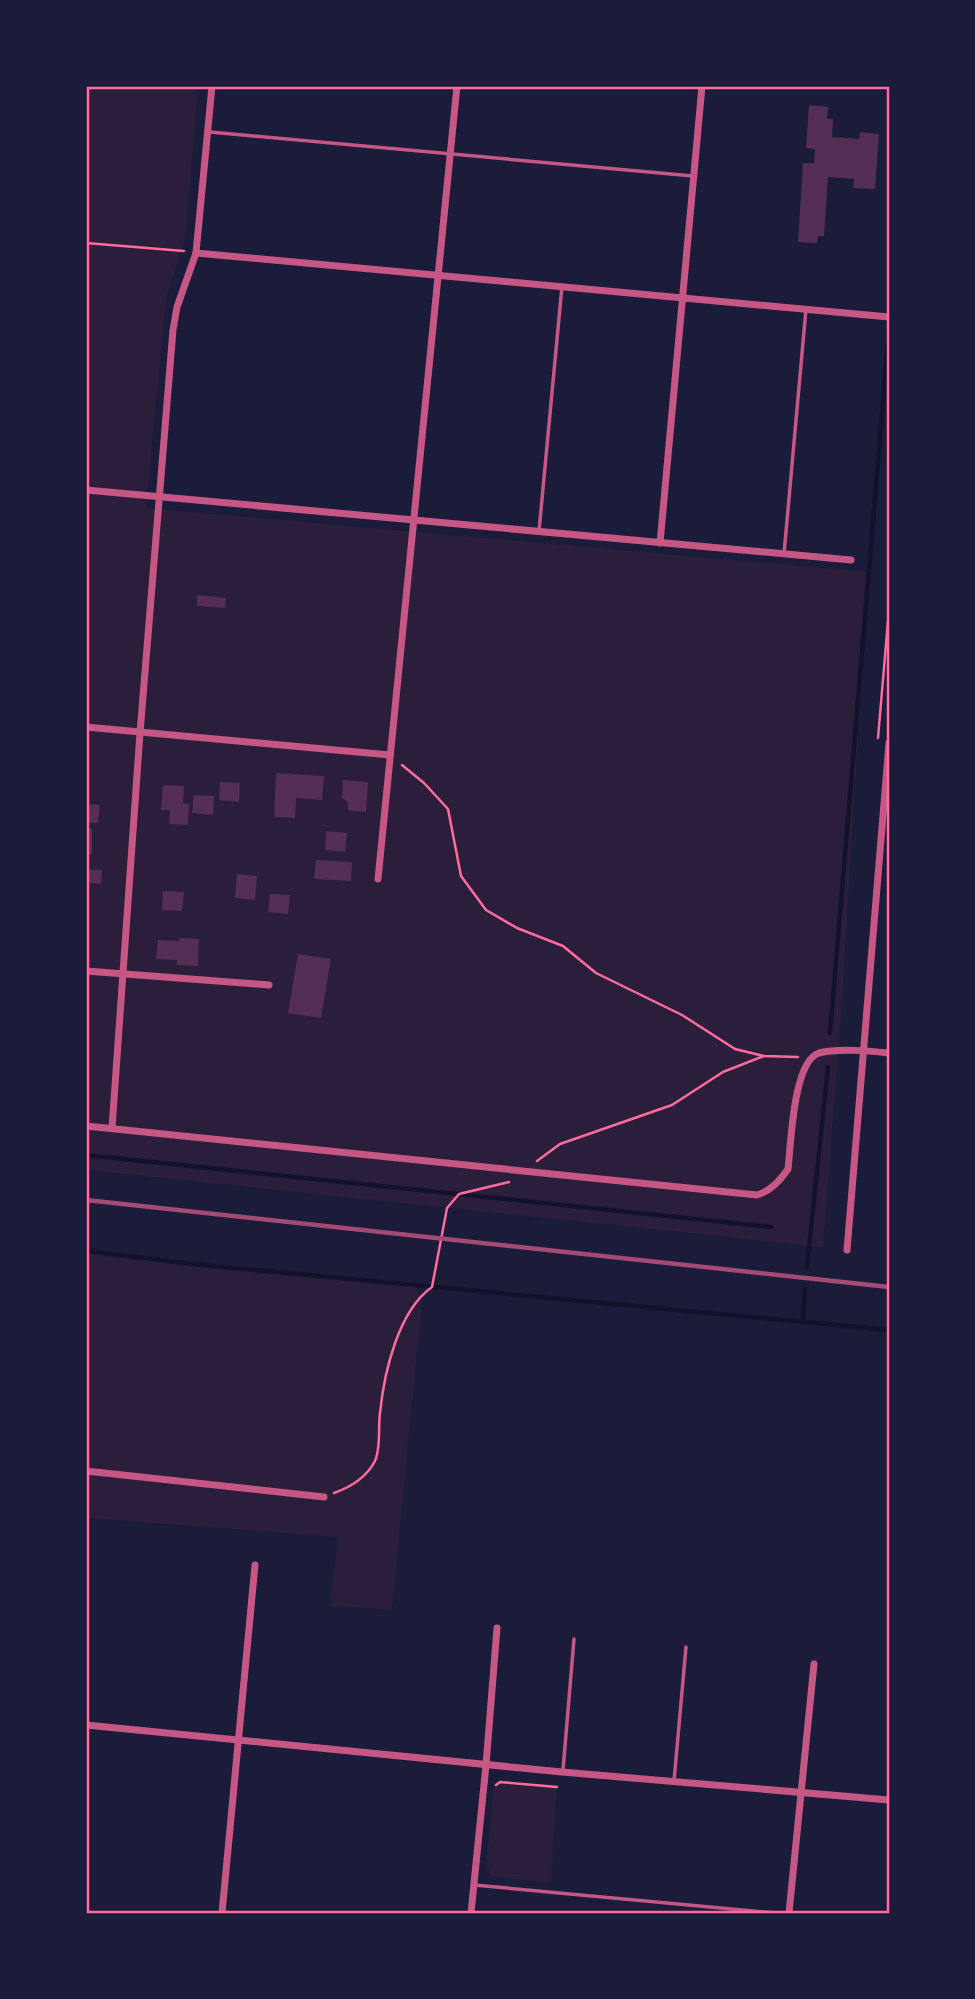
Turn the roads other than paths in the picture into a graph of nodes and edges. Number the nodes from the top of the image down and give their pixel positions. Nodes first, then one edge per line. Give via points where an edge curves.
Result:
1 (212, 86) edge
2 (457, 86) edge
3 (702, 86) edge
4 (207, 132) junction
5 (450, 154) junction
6 (694, 176) junction
7 (196, 253) junction
8 (438, 275) junction
9 (562, 286) junction
10 (683, 298) junction
11 (806, 310) junction
12 (889, 317) edge
13 (86, 489) edge
14 (160, 496) junction
15 (413, 520) junction
16 (539, 531) junction
17 (660, 543) junction
18 (784, 554) junction
19 (851, 560) dead end
20 (86, 727) edge
21 (140, 733) junction
22 (889, 743) edge
23 (390, 755) junction
24 (886, 808) edge
25 (377, 879) dead end
26 (86, 971) edge
27 (122, 974) junction
28 (269, 985) dead end
29 (863, 1050) junction
30 (889, 1053) edge
31 (86, 1126) edge
32 (112, 1128) junction
33 (847, 1250) dead end
34 (86, 1471) edge
35 (324, 1497) road end
36 (255, 1565) dead end
37 (497, 1628) dead end
38 (573, 1639) dead end
39 (687, 1647) dead end
40 (814, 1664) dead end
41 (86, 1725) edge
42 (238, 1740) junction
43 (486, 1765) junction
44 (562, 1772) junction
45 (674, 1781) junction
46 (802, 1792) junction
47 (889, 1800) edge
48 (474, 1885) junction
49 (222, 1913) edge
50 (471, 1913) edge
51 (776, 1913) edge
52 (789, 1913) edge

1 - 4 street
2 - 5 street
3 - 6 street
4 - 5 lane
4 - 7 street
5 - 6 lane
5 - 8 street
6 - 10 street
7 - 8 street
7 - 14 street via 173,330
8 - 9 street
8 - 15 street
9 - 10 street
9 - 16 lane
10 - 11 street
10 - 17 street
11 - 12 street
11 - 18 lane
13 - 14 street
14 - 15 street
14 - 21 street
15 - 16 street
15 - 23 street
16 - 17 street
17 - 18 street
18 - 19 street
20 - 21 street
21 - 23 street
21 - 27 street
22 - 24 street
23 - 25 street
24 - 29 street
26 - 27 street
27 - 28 street
27 - 32 street
29 - 30 street
29 - 32 street via 818,1054 806,1064 797,1090 788,1169 767,1192 757,1195
29 - 33 street
31 - 32 street
34 - 35 street
36 - 42 street
37 - 43 street
38 - 44 lane
39 - 45 lane
40 - 46 street
41 - 42 street
42 - 43 street
42 - 49 street
43 - 44 street
43 - 48 street
44 - 45 street
45 - 46 street
46 - 47 street
46 - 52 street
48 - 50 street
48 - 51 lane

